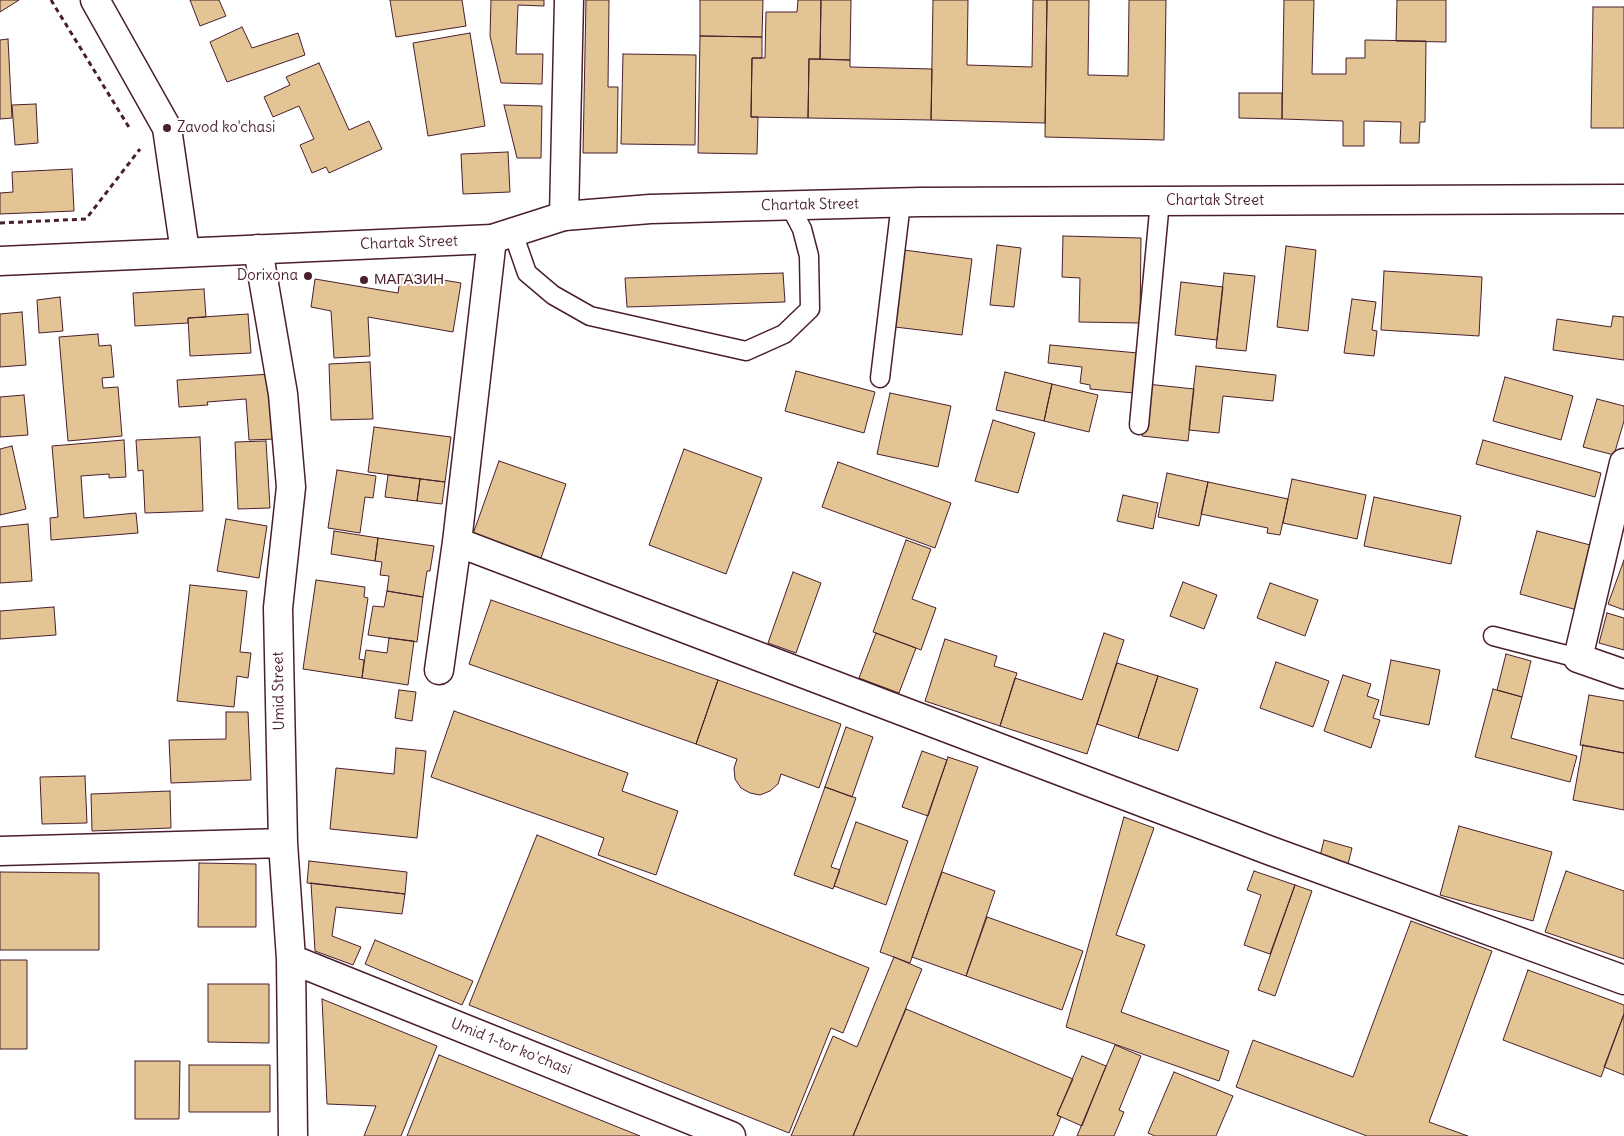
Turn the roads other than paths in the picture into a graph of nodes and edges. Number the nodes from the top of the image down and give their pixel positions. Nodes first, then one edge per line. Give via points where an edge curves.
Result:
1 (95, 0) edge
2 (570, 0) edge
3 (1624, 199) edge
4 (1160, 201) junction
5 (901, 203) junction
6 (790, 206) junction
7 (564, 216) junction
8 (503, 236) junction
9 (258, 249) junction
10 (185, 252) junction
11 (0, 261) edge
12 (880, 378) dead end
13 (1139, 425) dead end
14 (1624, 463) edge
15 (457, 542) junction
16 (1493, 636) dead end
17 (1578, 658) junction
18 (439, 670) dead end
19 (1624, 674) edge
20 (283, 843) junction
21 (0, 851) edge
22 (291, 958) junction
23 (1624, 980) edge
24 (293, 1136) edge
25 (731, 1136) edge

1 - 10 street via 167,128
2 - 7 street
3 - 4 street, Chartak Street
4 - 5 street, Chartak Street
4 - 13 lane
5 - 6 street, Chartak Street
5 - 12 lane
6 - 7 street, Chartak Street via 650,209
6 - 8 lane via 802,229 809,256 810,309 784,334 746,351 590,316 553,295 527,273
7 - 8 street, Chartak Street
8 - 9 street, Chartak Street
8 - 15 street
9 - 10 street, Chartak Street
9 - 20 street, Umid Street via 283,394 291,487 278,608
10 - 11 street, Chartak Street
14 - 17 street
15 - 18 street
15 - 23 street via 1271,851
16 - 17 lane
17 - 19 street
20 - 21 street
20 - 22 street, Umid Street
22 - 24 street, Umid Street
22 - 25 street, Umid 1-tor koʻchasi

